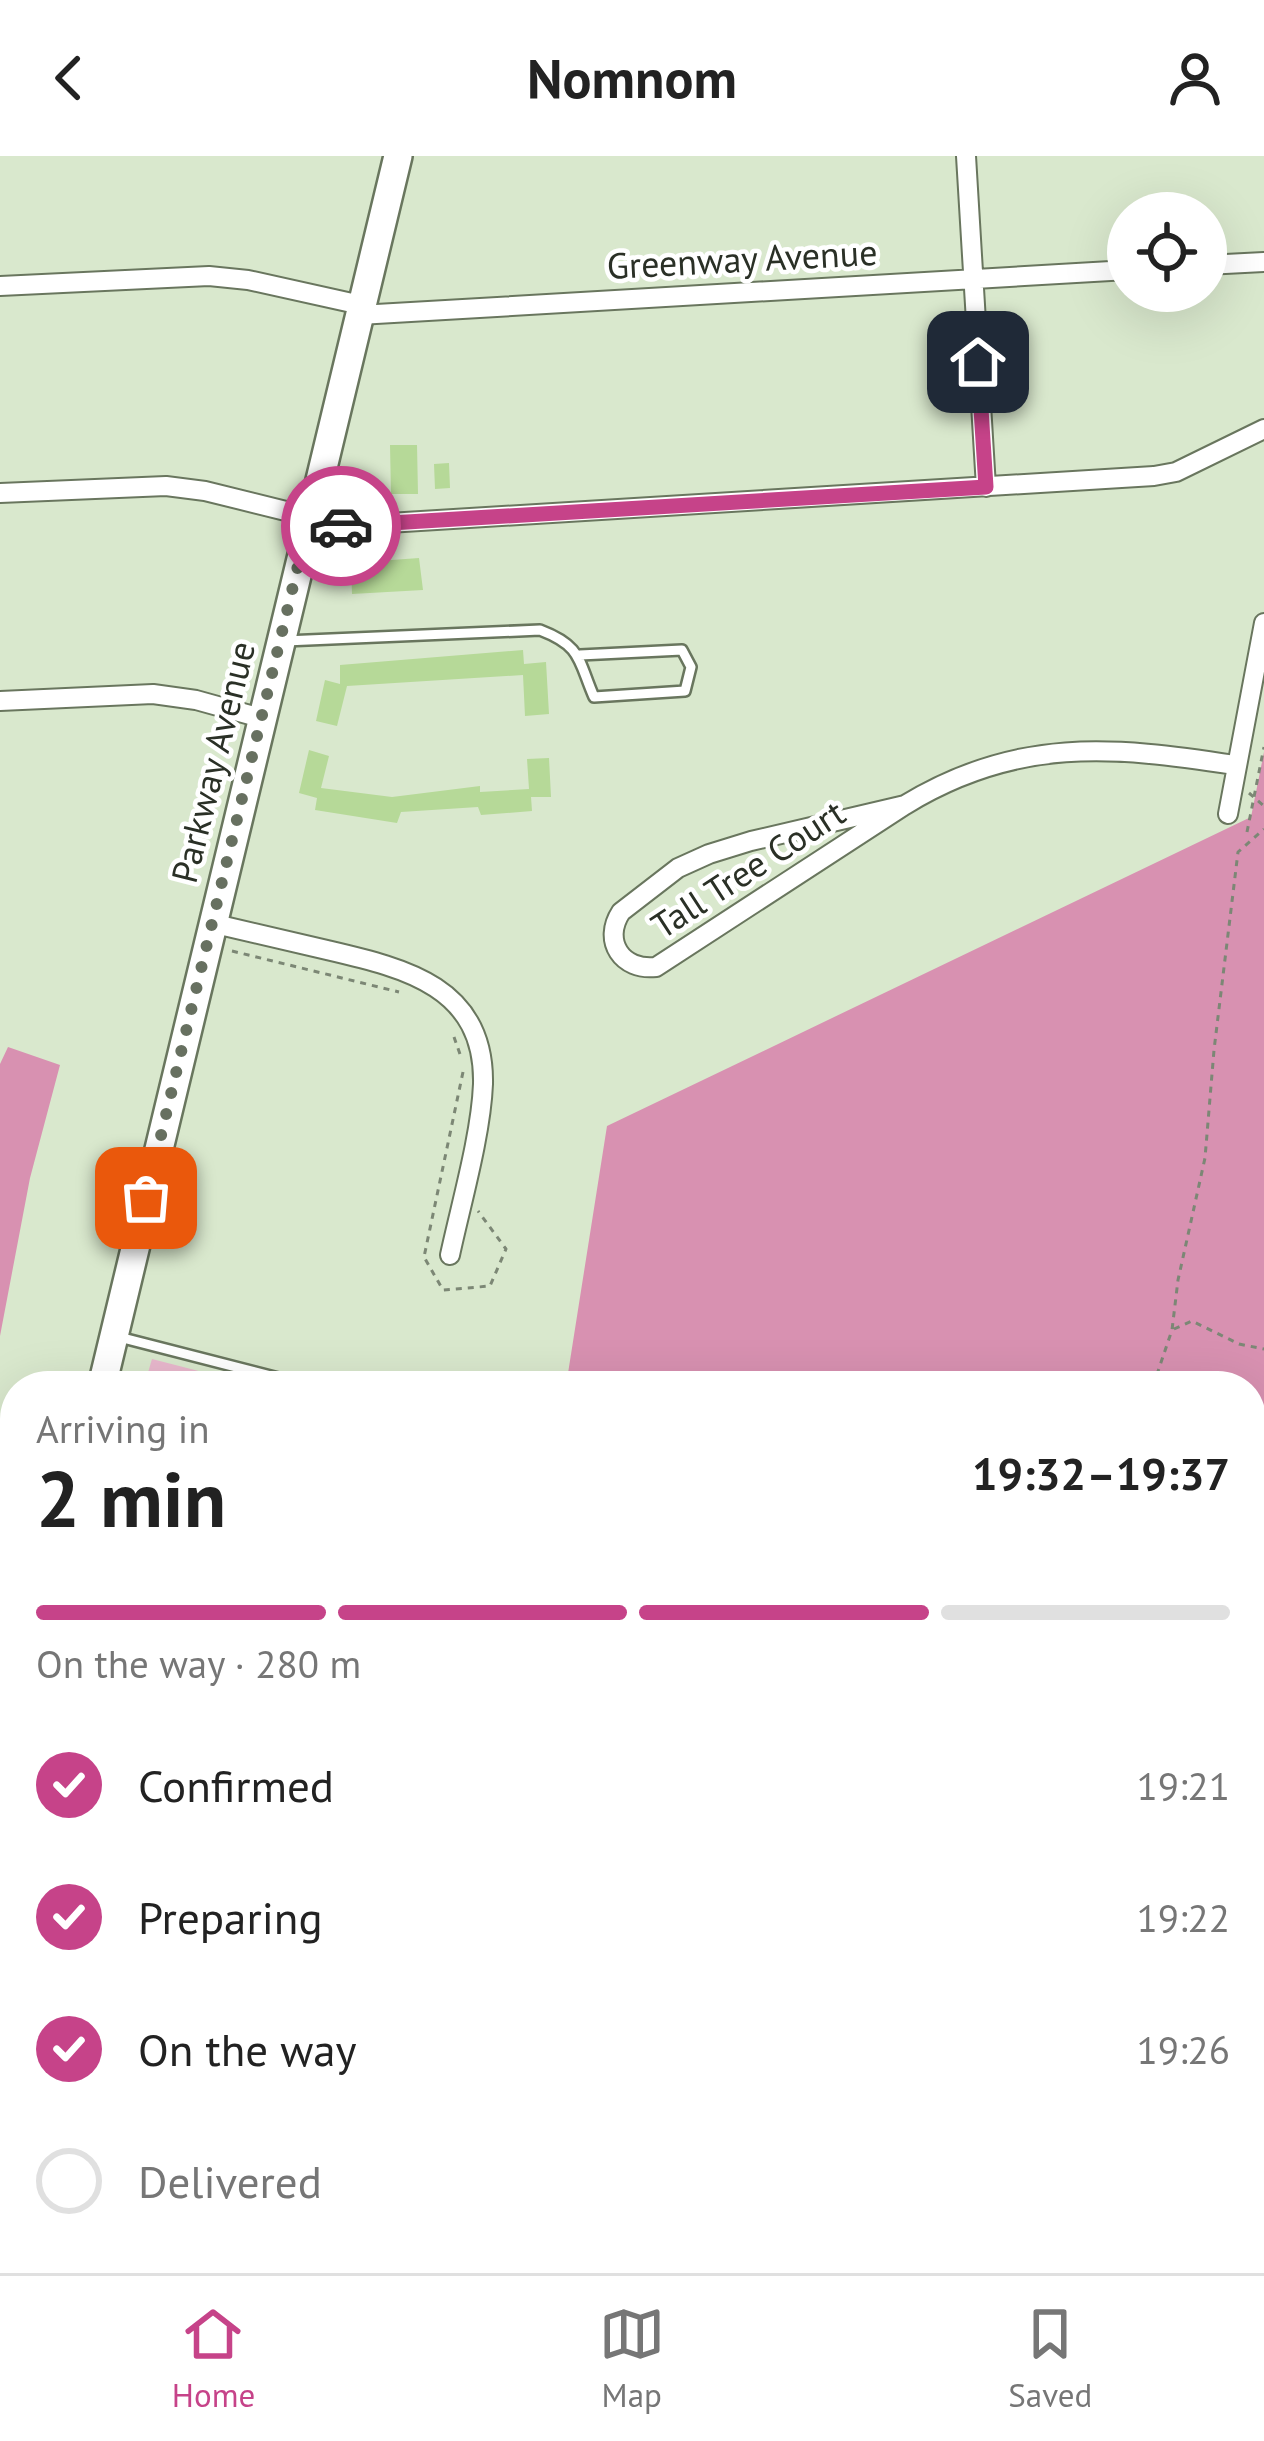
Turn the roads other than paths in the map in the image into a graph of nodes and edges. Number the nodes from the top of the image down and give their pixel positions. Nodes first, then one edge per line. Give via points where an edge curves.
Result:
1 (398, 156) edge
2 (966, 156) edge
3 (1264, 262) edge
4 (1227, 264) edge
5 (1107, 271) edge
6 (973, 279) junction
7 (0, 286) edge
8 (360, 310) junction
9 (1264, 429) edge
10 (1242, 439) junction
11 (1264, 451) edge
12 (986, 487) junction
13 (0, 493) edge
14 (309, 522) junction
15 (1264, 623) edge
16 (280, 641) junction
17 (580, 656) junction
18 (0, 701) edge
19 (261, 718) junction
20 (1235, 765) junction
21 (905, 806) junction
22 (1228, 814) dead end
23 (211, 923) junction
24 (451, 1255) dead end
25 (114, 1336) junction
26 (106, 1371) edge
27 (251, 1371) edge

1 - 8 main road, Parkway Avenue
2 - 6 street
3 - 4 street
5 - 6 street, Greenway Avenue
6 - 8 street, Greenway Avenue
6 - 12 street
7 - 8 street, Greenway Avenue via 209,276
8 - 14 main road, Parkway Avenue
9 - 10 street
10 - 11 street
10 - 12 street via 1167,475
12 - 14 street
13 - 14 street via 166,486
14 - 16 main road, Parkway Avenue
15 - 20 street
16 - 17 lane via 540,630
16 - 19 main road, Parkway Avenue
17 - 17 lane via 682,650 692,667 685,691 594,697
18 - 19 street via 153,694
19 - 23 main road, Parkway Avenue
20 - 21 street, Tall Tree Court via 1150,752 1029,754 959,776
20 - 22 street
21 - 21 street, Tall Tree Court via 751,841 679,868 621,912 614,945 632,965 656,967
23 - 24 street via 399,967 455,1004 478,1046 483,1091
23 - 25 main road, Parkway Avenue
25 - 26 main road, Parkway Avenue
25 - 27 lane

